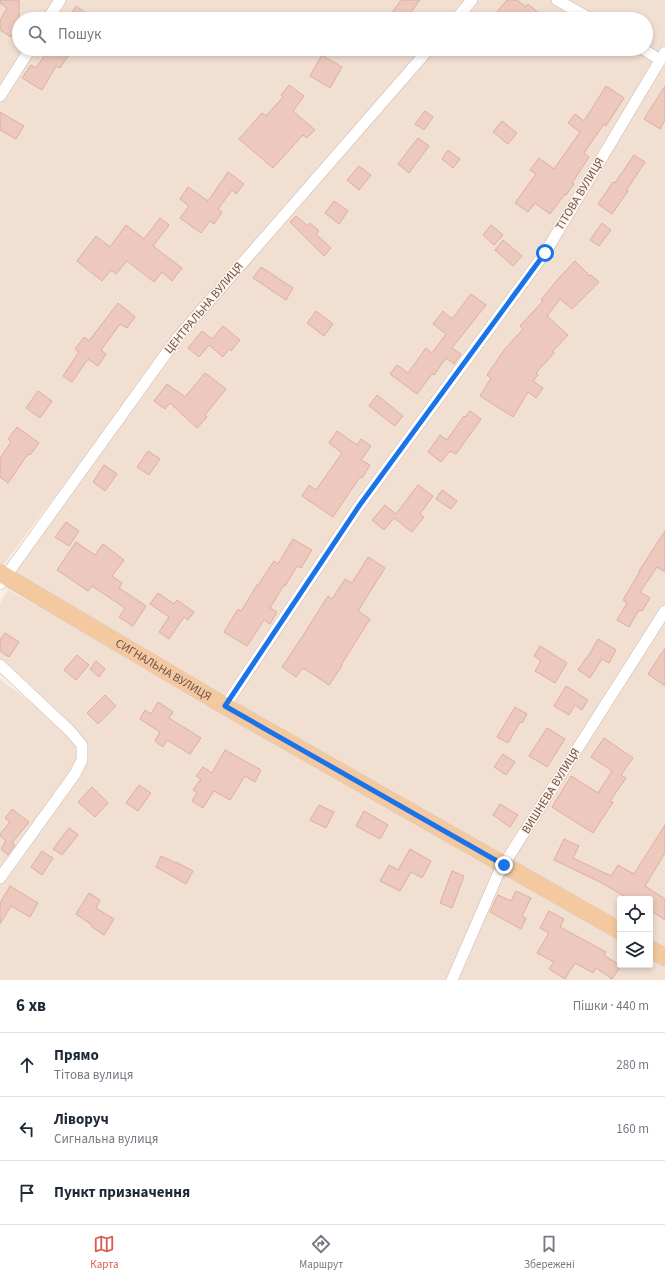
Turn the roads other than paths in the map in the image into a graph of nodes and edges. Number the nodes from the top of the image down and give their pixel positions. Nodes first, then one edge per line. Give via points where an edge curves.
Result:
1 (60, 0) edge
2 (472, 0) edge
3 (557, 0) edge
4 (52, 12) edge
5 (462, 12) edge
6 (578, 12) edge
7 (26, 56) edge
8 (423, 56) edge
9 (662, 56) edge
10 (0, 96) edge
11 (2, 577) edge
12 (665, 611) edge
13 (0, 665) edge
14 (225, 706) junction
15 (504, 865) junction
16 (0, 878) edge
17 (617, 929) edge
18 (653, 950) edge
19 (665, 957) edge
20 (452, 980) edge

1 - 4 street
2 - 5 street
3 - 6 street
7 - 10 street
8 - 11 street, ЦЕНТРАЛЬНА ВУЛИЦЯ via 178,337
9 - 14 street, ТІТОВА ВУЛИЦЯ via 545,253 359,506
11 - 14 main road, СИГНАЛЬНА ВУЛИЦЯ
12 - 15 street, ВИШНЕВА ВУЛИЦЯ
13 - 16 street via 70,731 82,745 82,760 75,774
14 - 15 main road, СИГНАЛЬНА ВУЛИЦЯ
15 - 17 main road, СИГНАЛЬНА ВУЛИЦЯ
15 - 20 street, ВИШНЕВА ВУЛИЦЯ
18 - 19 main road

